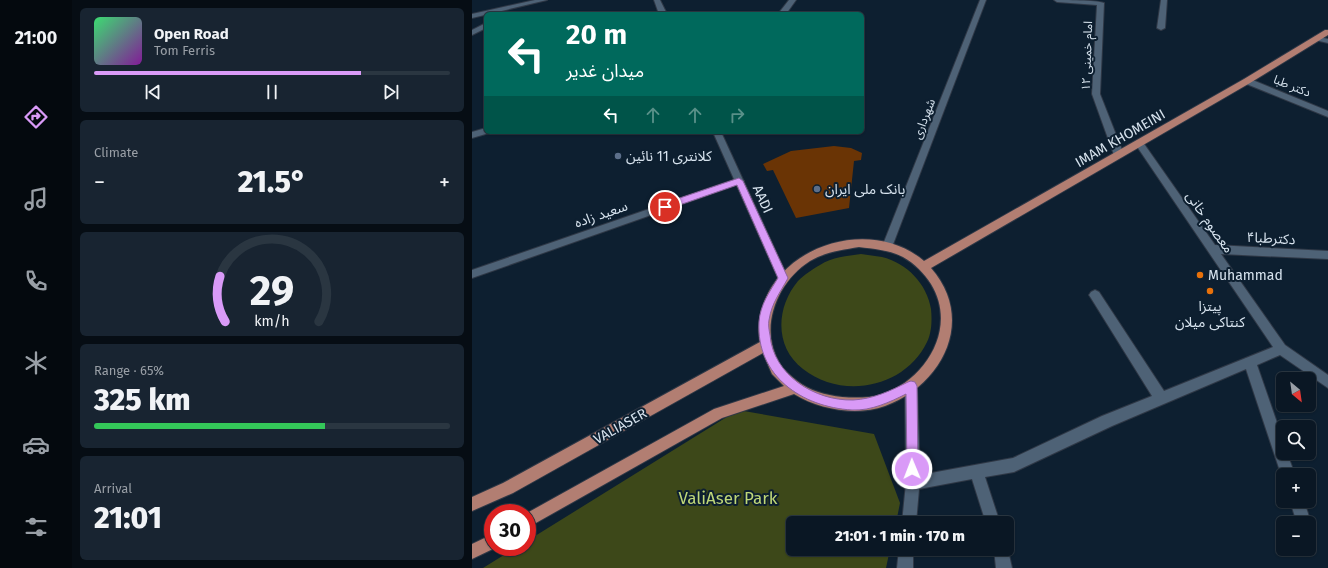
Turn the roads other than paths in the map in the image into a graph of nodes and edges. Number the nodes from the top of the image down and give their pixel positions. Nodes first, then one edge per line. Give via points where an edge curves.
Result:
1 (544, 0) edge
2 (657, 0) edge
3 (793, 0) edge
4 (982, 0) edge
5 (1057, 0) edge
6 (1164, 0) edge
7 (524, 4) junction
8 (489, 12) edge
9 (510, 12) edge
10 (662, 12) edge
11 (784, 12) edge
12 (484, 13) edge
13 (472, 16) edge
14 (484, 26) edge
15 (1161, 28) dead end
16 (1328, 32) edge
17 (472, 33) edge
18 (1318, 38) junction
19 (1328, 41) edge
20 (1247, 81) junction
21 (1328, 114) edge
22 (484, 132) edge
23 (718, 134) edge
24 (472, 135) edge
25 (1139, 143) junction
26 (1119, 155) junction
27 (739, 181) junction
28 (887, 247) junction
29 (1212, 249) junction
30 (1328, 255) edge
31 (924, 267) junction
32 (472, 274) edge
33 (783, 278) junction
34 (1095, 294) dead end
35 (766, 345) junction
36 (1281, 348) junction
37 (1250, 362) junction
38 (1328, 382) edge
39 (911, 386) junction
40 (795, 388) junction
41 (1161, 398) junction
42 (1286, 468) edge
43 (976, 471) junction
44 (913, 483) junction
45 (472, 504) edge
46 (536, 516) edge
47 (910, 516) edge
48 (991, 516) edge
49 (484, 545) edge
50 (472, 552) edge
51 (905, 556) edge
52 (1002, 556) edge
53 (904, 568) edge
54 (1004, 568) edge

1 - 7 street
2 - 10 street
3 - 11 street
4 - 28 street, شهرداری
5 - 26 street, امام خمینی ۱۲ via 1101,3 1096,94
6 - 15 street
7 - 8 street
7 - 9 street
12 - 13 street
14 - 17 street
16 - 18 main road, IMAM KHOMEINI
18 - 19 street
18 - 20 main road, IMAM KHOMEINI
20 - 21 street, دکتر طبا
20 - 25 main road, IMAM KHOMEINI
22 - 24 street
23 - 27 street, AADI
25 - 26 main road, IMAM KHOMEINI
25 - 29 street, معصوم خانی
26 - 31 main road, IMAM KHOMEINI
27 - 32 street, سعید زاده
27 - 33 street, AADI
28 - 31 main road via 907,255
28 - 33 main road via 859,243 831,248 805,259
29 - 30 street, دکترطبا۴
29 - 36 street, معصوم خانی
31 - 39 main road via 940,288 948,313 945,341 932,365
33 - 35 main road via 770,298 764,321
34 - 41 street
35 - 40 main road via 776,368
35 - 45 main road, VALIASER via 508,488
36 - 37 street
36 - 38 street, معصوم خانی
37 - 41 street
37 - 42 street
39 - 40 main road via 884,400 853,405 822,400
39 - 44 street
40 - 46 main road via 719,414
41 - 43 street via 1107,420 1014,465
43 - 44 street
43 - 48 street
44 - 47 street
49 - 50 main road
51 - 53 street
52 - 54 street

